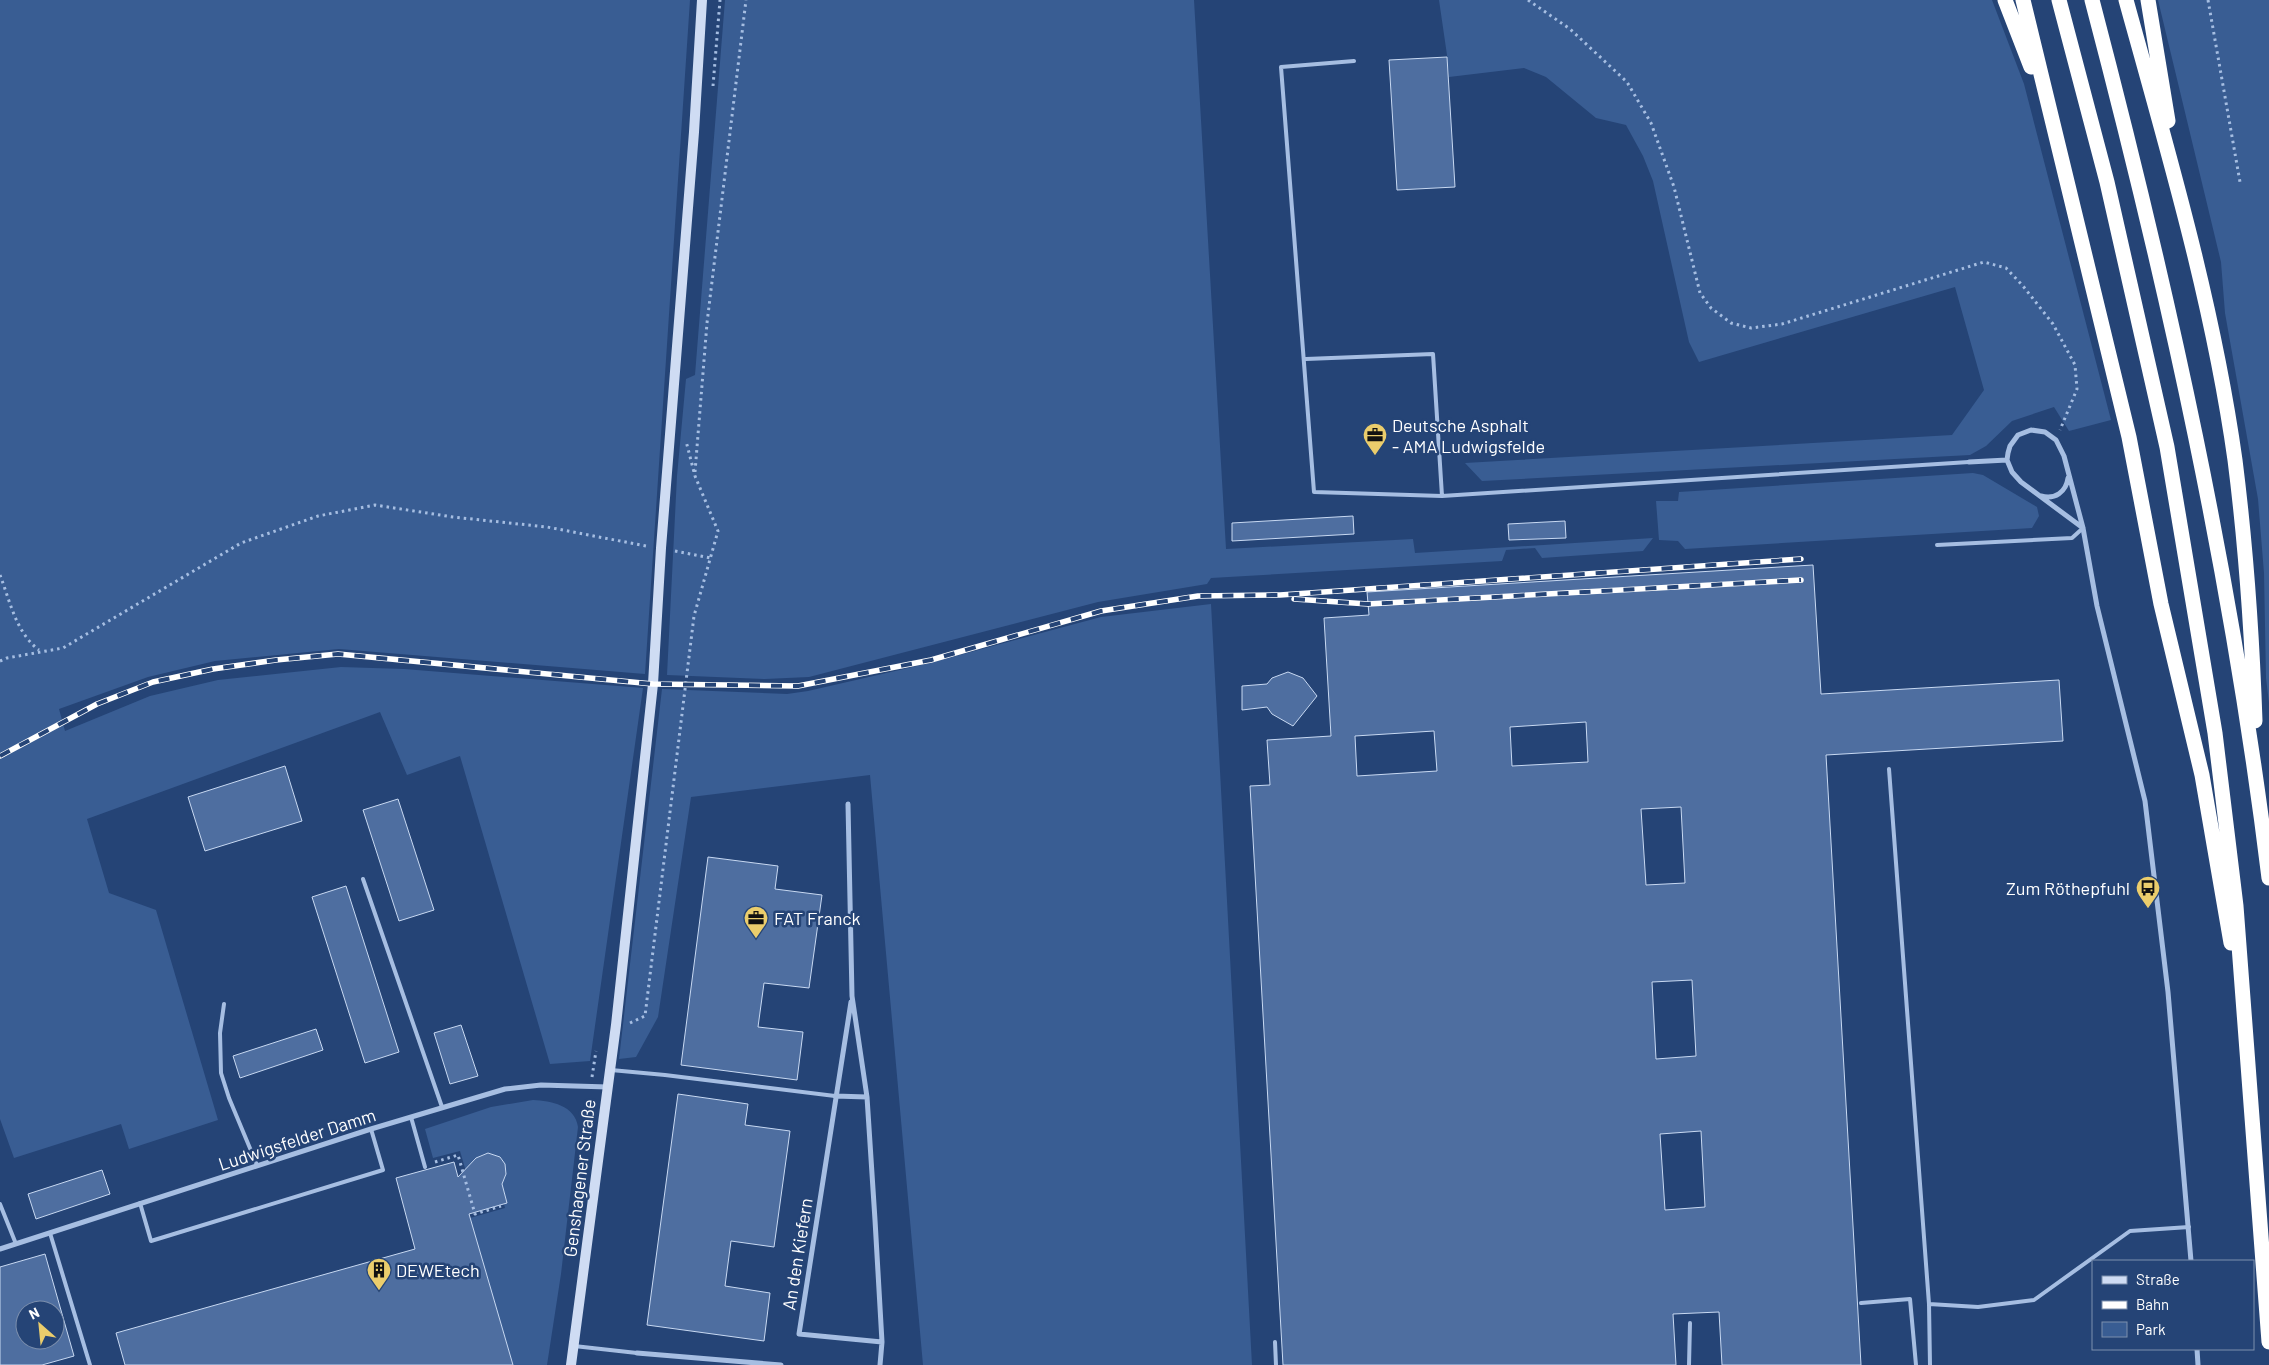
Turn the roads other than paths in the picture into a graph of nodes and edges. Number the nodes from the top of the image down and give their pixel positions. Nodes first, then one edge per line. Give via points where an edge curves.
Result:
1 (702, 0) edge
2 (2005, 0) edge
3 (2023, 0) edge
4 (2059, 0) edge
5 (2092, 0) edge
6 (2126, 0) edge
7 (2148, 0) edge
8 (1354, 61) dead end
9 (2053, 127) junction
10 (2176, 174) junction
11 (1306, 359) junction
12 (2007, 460) junction
13 (1969, 462) joint
14 (2068, 472) junction
15 (2035, 492) junction
16 (1442, 496) junction
17 (2083, 528) junction
18 (1937, 545) dead end
19 (1889, 769) dead end
20 (2256, 772) junction
21 (848, 804) dead end
22 (2269, 878) edge
23 (363, 879) dead end
24 (852, 996) junction
25 (224, 1004) dead end
26 (2248, 1050) junction
27 (610, 1070) junction
28 (608, 1086) junction
29 (835, 1096) junction
30 (867, 1097) junction
31 (442, 1108) junction
32 (411, 1117) junction
33 (371, 1129) junction
34 (257, 1166) junction
35 (425, 1166) road end
36 (140, 1203) junction
37 (0, 1204) edge
38 (2189, 1227) junction
39 (50, 1233) junction
40 (16, 1244) junction
41 (0, 1249) edge
42 (2191, 1260) edge
43 (1860, 1303) dead end
44 (1929, 1304) junction
45 (1690, 1323) dead end
46 (882, 1342) junction
47 (1275, 1342) dead end
48 (2269, 1342) edge
49 (574, 1346) junction
50 (2196, 1350) edge
51 (636, 1353) joint
52 (90, 1365) edge
53 (571, 1365) edge
54 (781, 1365) edge
55 (880, 1365) edge
56 (1276, 1365) edge
57 (1689, 1365) edge
58 (1916, 1365) edge
59 (1930, 1365) edge
60 (2198, 1365) edge

1 - 27 main road, Genshagener Straße via 653,684
2 - 9 highway
3 - 9 highway
4 - 26 highway via 2107,182 2167,447 2215,733 2236,906
5 - 20 highway via 2136,166 2199,449
6 - 10 highway
7 - 10 highway
8 - 11 lane via 1281,67
9 - 26 highway via 2129,437 2161,604 2202,775
10 - 20 highway via 2214,344 2234,459 2252,633
11 - 16 lane via 1314,492
11 - 16 lane via 1432,354
12 - 13 street
12 - 14 street via 2010,446 2018,435 2031,430 2045,432 2056,440
12 - 15 street via 2016,477
13 - 16 lane
14 - 15 street via 2067,484 2061,493 2051,497
14 - 17 street
15 - 17 street
17 - 18 lane via 2072,538
17 - 38 street via 2097,606 2145,801 2162,932
19 - 44 lane
20 - 22 highway
21 - 24 street, An den Kiefern
23 - 31 lane
24 - 29 street, An den Kiefern
24 - 30 street, An den Kiefern
25 - 34 lane via 220,1073
26 - 48 highway
27 - 28 main road, Genshagener Straße
27 - 29 lane
28 - 31 street, Ludwigsfelder Damm via 541,1085 505,1089
28 - 49 main road, Genshagener Straße
29 - 30 street
29 - 46 street, An den Kiefern via 799,1334
30 - 46 street, An den Kiefern
31 - 32 street, Ludwigsfelder Damm
32 - 33 street, Ludwigsfelder Damm
32 - 35 lane
33 - 34 street, Ludwigsfelder Damm
33 - 36 lane via 383,1170 151,1241
34 - 36 street, Ludwigsfelder Damm
36 - 39 street, Ludwigsfelder Damm
37 - 40 lane
38 - 42 street
38 - 44 lane via 2130,1231 2034,1300 1978,1307
39 - 40 street, Ludwigsfelder Damm
39 - 52 lane
40 - 41 street, Ludwigsfelder Damm
43 - 58 lane via 1910,1299
44 - 59 lane
45 - 57 lane
46 - 55 street, An den Kiefern
47 - 56 lane
49 - 51 lane
49 - 53 main road, Genshagener Straße
50 - 60 street
51 - 54 street

